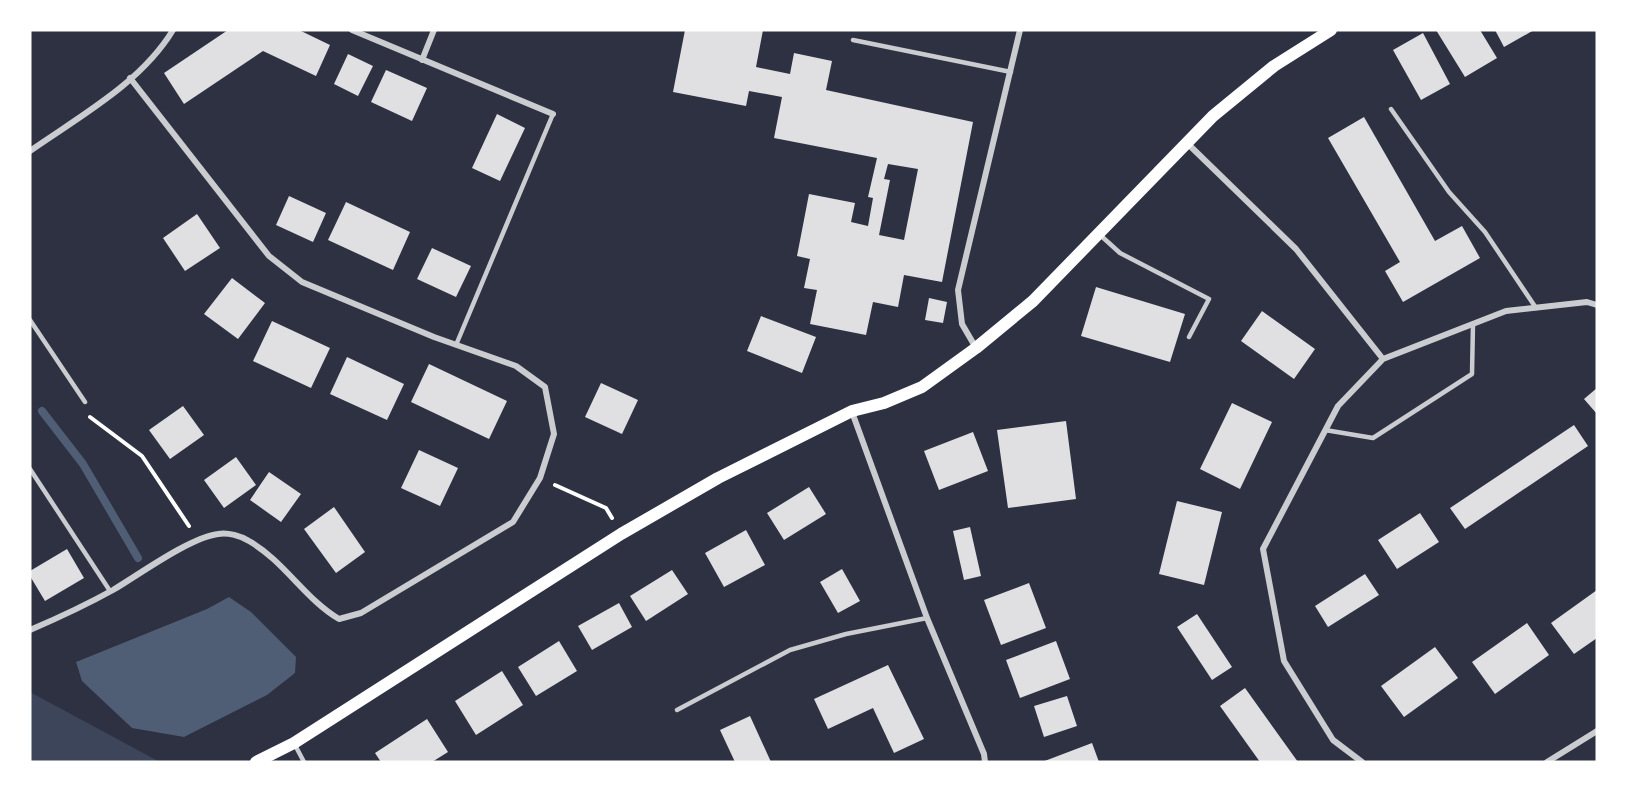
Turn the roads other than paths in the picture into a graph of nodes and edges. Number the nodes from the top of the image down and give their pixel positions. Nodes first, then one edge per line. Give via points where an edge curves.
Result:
1 (173, 30) edge
2 (352, 30) edge
3 (434, 30) edge
4 (1020, 30) edge
5 (1331, 30) edge
6 (854, 40) dead end
7 (422, 60) junction
8 (1011, 72) junction
9 (130, 78) junction
10 (1391, 109) dead end
11 (553, 114) joint
12 (1187, 143) junction
13 (30, 150) edge
14 (1099, 234) junction
15 (1597, 305) edge
16 (1536, 308) junction
17 (30, 320) edge
18 (1473, 324) junction
19 (1189, 337) dead end
20 (456, 345) junction
21 (976, 348) junction
22 (1383, 359) junction
23 (85, 402) road end
24 (852, 411) junction
25 (1325, 430) junction
26 (30, 469) edge
27 (110, 591) junction
28 (927, 618) junction
29 (30, 630) edge
30 (676, 710) dead end
31 (1597, 731) edge
32 (294, 743) junction
33 (256, 762) edge
34 (304, 762) edge
35 (984, 762) edge
36 (1362, 762) edge
37 (1546, 762) edge

1 - 9 street via 163,47
2 - 7 street
3 - 7 street
4 - 8 street
5 - 12 main road via 1274,66
6 - 8 lane
7 - 11 street
8 - 21 street via 958,290 962,324
9 - 13 street
9 - 20 street via 270,256 302,282
10 - 16 lane via 1449,192 1485,232
11 - 20 lane
12 - 14 main road
12 - 22 street via 1296,249
14 - 19 lane via 1120,253 1209,299
14 - 21 main road via 1033,301
15 - 16 street via 1587,302
16 - 18 street via 1506,311
17 - 23 lane
18 - 22 street
18 - 25 lane via 1473,374 1373,438
20 - 27 street via 516,366 545,387 554,434 540,478 513,522 362,613 339,619 323,610 266,553 248,540 230,534 198,540
21 - 24 main road via 922,387
22 - 25 street via 1338,406
24 - 28 street
24 - 32 main road via 718,478 621,534
25 - 36 street via 1263,549 1284,661 1333,740
26 - 27 lane
27 - 29 street
28 - 30 lane via 790,650
28 - 35 street
31 - 37 street
32 - 33 main road
32 - 34 lane

